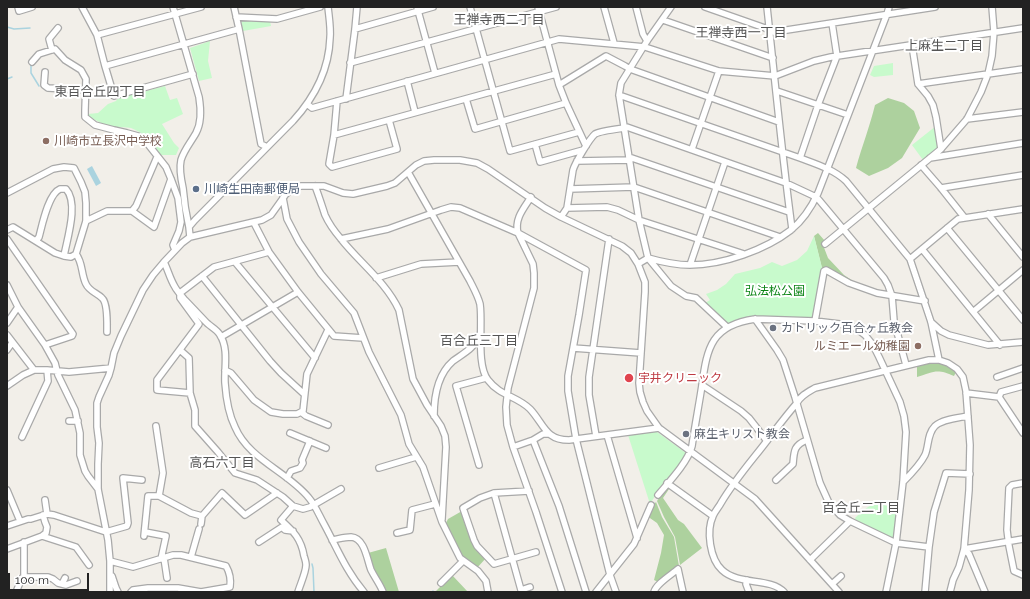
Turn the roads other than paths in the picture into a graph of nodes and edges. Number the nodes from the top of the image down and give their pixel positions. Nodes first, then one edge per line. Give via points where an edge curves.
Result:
1 (18, 7) edge
2 (32, 7) edge
3 (83, 7) edge
4 (173, 7) edge
5 (201, 7) edge
6 (234, 7) edge
7 (320, 7) edge
8 (328, 7) edge
9 (357, 7) edge
10 (433, 7) edge
11 (470, 7) edge
12 (556, 7) edge
13 (604, 7) edge
14 (636, 7) edge
15 (671, 7) edge
16 (705, 7) edge
17 (767, 7) edge
18 (889, 7) edge
19 (935, 7) edge
20 (992, 7) edge
21 (418, 9) edge
22 (538, 9) edge
23 (175, 14) junction
24 (887, 14) junction
25 (236, 17) junction
26 (663, 20) junction
27 (832, 23) junction
28 (58, 28) dead end
29 (1023, 28) edge
30 (355, 29) junction
31 (476, 29) junction
32 (239, 30) junction
33 (770, 30) junction
34 (994, 32) junction
35 (97, 35) junction
36 (427, 42) junction
37 (547, 43) junction
38 (614, 44) junction
39 (646, 44) junction
40 (184, 45) junction
41 (912, 45) junction
42 (52, 50) junction
43 (872, 51) junction
44 (837, 56) junction
45 (773, 58) junction
46 (485, 60) junction
47 (32, 62) dead end
48 (350, 63) junction
49 (105, 66) junction
50 (630, 69) junction
51 (1023, 69) edge
52 (719, 71) junction
53 (45, 72) dead end
54 (435, 73) junction
55 (193, 74) junction
56 (556, 74) junction
57 (988, 74) junction
58 (774, 76) junction
59 (38, 79) dead end
60 (44, 79) junction
61 (407, 81) junction
62 (918, 84) junction
63 (559, 85) junction
64 (85, 90) junction
65 (493, 91) junction
66 (777, 91) junction
67 (619, 96) junction
68 (346, 98) junction
69 (710, 98) junction
70 (466, 99) junction
71 (337, 101) junction
72 (566, 103) junction
73 (307, 104) junction
74 (818, 105) junction
75 (415, 112) junction
76 (1023, 112) edge
77 (848, 115) junction
78 (967, 119) junction
79 (389, 120) junction
80 (502, 122) junction
81 (779, 122) junction
82 (701, 123) junction
83 (624, 127) junction
84 (579, 132) junction
85 (334, 135) junction
86 (1023, 143) edge
87 (535, 144) junction
88 (267, 147) junction
89 (585, 148) junction
90 (692, 149) junction
91 (941, 149) junction
92 (783, 152) junction
93 (157, 157) junction
94 (629, 158) junction
95 (800, 158) junction
96 (930, 158) junction
97 (577, 162) junction
98 (725, 162) junction
99 (921, 165) junction
100 (828, 168) junction
101 (408, 172) junction
102 (1023, 175) edge
103 (171, 178) junction
104 (786, 183) junction
105 (315, 186) junction
106 (634, 187) junction
107 (717, 187) junction
108 (941, 188) junction
109 (570, 189) junction
110 (7, 193) edge
111 (531, 197) junction
112 (816, 197) junction
113 (283, 198) junction
114 (567, 208) junction
115 (868, 208) junction
116 (1023, 209) edge
117 (132, 211) junction
118 (790, 212) junction
119 (432, 213) junction
120 (708, 213) junction
121 (988, 214) junction
122 (561, 216) junction
123 (964, 217) junction
124 (639, 220) junction
125 (86, 221) junction
126 (254, 223) junction
127 (189, 228) junction
128 (843, 228) junction
129 (947, 228) junction
130 (792, 229) junction
131 (7, 230) edge
132 (518, 233) junction
133 (190, 236) junction
134 (780, 237) junction
135 (341, 239) junction
136 (608, 239) junction
137 (7, 240) edge
138 (698, 240) junction
139 (36, 241) junction
140 (825, 244) dead end
141 (922, 249) junction
142 (175, 250) junction
143 (269, 252) junction
144 (76, 254) junction
145 (744, 254) junction
146 (64, 256) junction
147 (1023, 257) edge
148 (648, 258) junction
149 (910, 259) junction
150 (164, 262) junction
151 (235, 262) junction
152 (459, 262) junction
153 (638, 264) junction
154 (690, 265) junction
155 (1023, 270) edge
156 (202, 276) junction
157 (376, 278) junction
158 (7, 285) edge
159 (998, 291) junction
160 (298, 292) junction
161 (180, 293) junction
162 (892, 296) junction
163 (925, 301) junction
164 (18, 307) junction
165 (273, 307) junction
166 (974, 311) junction
167 (755, 319) junction
168 (1023, 320) edge
169 (815, 321) junction
170 (931, 322) junction
171 (7, 323) edge
172 (242, 325) junction
173 (727, 327) junction
174 (328, 330) junction
175 (481, 331) junction
176 (108, 332) dead end
177 (7, 335) edge
178 (221, 337) junction
179 (363, 338) junction
180 (12, 342) junction
181 (1023, 342) edge
182 (45, 345) junction
183 (1000, 345) junction
184 (573, 348) junction
185 (593, 349) junction
186 (7, 350) edge
187 (180, 350) junction
188 (640, 353) junction
189 (315, 358) junction
190 (939, 360) junction
191 (906, 365) junction
192 (111, 368) junction
193 (1023, 368) edge
194 (34, 370) junction
195 (47, 370) junction
196 (226, 370) junction
197 (58, 371) junction
198 (885, 371) junction
199 (997, 377) dead end
200 (486, 378) junction
201 (702, 385) junction
202 (7, 386) edge
203 (1023, 386) edge
204 (190, 393) junction
205 (966, 393) junction
206 (304, 394) junction
207 (507, 395) junction
208 (999, 397) junction
209 (797, 403) junction
210 (301, 412) junction
211 (434, 416) junction
212 (968, 416) junction
213 (69, 421) dead end
214 (78, 421) junction
215 (156, 426) dead end
216 (328, 426) dead end
217 (659, 428) junction
218 (290, 433) dead end
219 (1023, 433) edge
220 (549, 434) junction
221 (608, 435) junction
222 (596, 436) junction
223 (22, 437) dead end
224 (576, 439) junction
225 (533, 440) junction
226 (807, 440) junction
227 (767, 441) junction
228 (310, 442) junction
229 (513, 447) junction
230 (326, 448) dead end
231 (691, 451) junction
232 (416, 457) junction
233 (478, 466) dead end
234 (379, 468) dead end
235 (970, 474) junction
236 (287, 478) junction
237 (142, 480) dead end
238 (776, 480) dead end
239 (903, 482) junction
240 (668, 483) junction
241 (734, 483) junction
242 (1023, 483) edge
243 (98, 489) junction
244 (341, 489) dead end
245 (7, 490) edge
246 (528, 490) junction
247 (277, 493) junction
248 (494, 493) junction
249 (658, 495) dead end
250 (159, 496) junction
251 (45, 500) dead end
252 (435, 504) junction
253 (314, 505) junction
254 (651, 505) dead end
255 (293, 506) junction
256 (45, 515) junction
257 (202, 516) junction
258 (713, 516) junction
259 (20, 521) junction
260 (850, 521) junction
261 (442, 522) junction
262 (7, 526) edge
263 (293, 531) junction
264 (106, 532) junction
265 (397, 533) dead end
266 (42, 536) junction
267 (637, 538) junction
268 (1023, 539) edge
269 (332, 540) junction
270 (24, 542) junction
271 (259, 542) dead end
272 (1008, 542) junction
273 (896, 543) junction
274 (929, 547) junction
275 (7, 549) edge
276 (964, 549) junction
277 (536, 552) dead end
278 (191, 557) junction
279 (163, 558) junction
280 (512, 559) junction
281 (810, 560) junction
282 (110, 561) junction
283 (463, 561) junction
284 (89, 565) dead end
285 (110, 570) junction
286 (1023, 574) edge
287 (610, 575) junction
288 (24, 576) junction
289 (841, 576) dead end
290 (167, 578) dead end
291 (746, 580) junction
292 (77, 581) dead end
293 (441, 582) dead end
294 (832, 584) junction
295 (530, 587) dead end
296 (172, 590) edge
297 (16, 592) edge
298 (110, 592) edge
299 (118, 592) edge
300 (132, 592) edge
301 (200, 592) edge
302 (298, 592) edge
303 (364, 592) edge
304 (383, 592) edge
305 (488, 592) edge
306 (562, 592) edge
307 (586, 592) edge
308 (596, 592) edge
309 (616, 592) edge
310 (654, 592) edge
311 (683, 592) edge
312 (748, 592) edge
313 (784, 592) edge
314 (840, 592) edge
315 (886, 592) edge
316 (924, 592) edge
317 (950, 592) edge
318 (985, 592) edge

1 - 2 street via 19,11
3 - 35 street
4 - 23 street
5 - 23 street
6 - 25 street
7 - 25 street via 277,19
8 - 73 street via 330,36 326,68
9 - 30 street
10 - 21 street
11 - 31 street
12 - 22 street
13 - 38 street
14 - 39 street
15 - 26 street
16 - 33 street
17 - 33 street
18 - 24 street
19 - 24 street
20 - 34 street
21 - 30 street
21 - 36 street
22 - 31 street
22 - 37 street
23 - 35 street
23 - 40 street
24 - 27 street
24 - 43 street
25 - 32 street
26 - 39 street
26 - 45 street
27 - 33 street via 774,32
27 - 44 street
28 - 42 street via 49,39
29 - 34 street
30 - 48 street
31 - 36 street
31 - 46 street
32 - 40 street
32 - 88 street via 261,144
33 - 45 street
34 - 41 street
34 - 57 street
35 - 49 street
36 - 48 street
36 - 54 street
37 - 38 street via 563,39
37 - 46 street
37 - 56 street
38 - 39 street
39 - 50 street
39 - 52 street
40 - 49 street
40 - 55 street
41 - 43 street
41 - 62 street
42 - 47 street via 39,54
42 - 64 street via 55,49 65,60 81,70 86,79
43 - 44 street
43 - 77 street
44 - 58 street via 814,61
44 - 74 street
45 - 58 street
46 - 54 street
46 - 65 street
48 - 68 street
49 - 55 street via 114,96
50 - 63 street via 606,56
50 - 67 street via 621,83
50 - 69 street
51 - 57 street
52 - 58 street
52 - 69 street
53 - 60 street
54 - 61 street
55 - 127 street via 200,102 200,119 197,131 181,161 180,170
56 - 63 street
56 - 65 street
57 - 62 street
57 - 78 street
58 - 66 street
59 - 60 street
60 - 64 street via 44,85 48,88
61 - 68 street
61 - 75 street
62 - 91 street via 933,105
63 - 72 street
64 - 93 street via 85,117 95,125 138,136
65 - 70 street
65 - 80 street
66 - 74 street
66 - 81 street
67 - 82 street
67 - 83 street
68 - 71 street
69 - 81 street
69 - 82 street
70 - 75 street
70 - 80 street via 475,129
71 - 73 street via 312,108
71 - 85 street
72 - 80 street
72 - 84 street
73 - 88 street
74 - 77 street
74 - 95 street
75 - 79 street
76 - 78 street
77 - 100 street
78 - 91 street
79 - 85 street
79 - 85 street via 397,149 332,167 329,164
80 - 87 street via 510,151
81 - 92 street
82 - 90 street
82 - 92 street
83 - 89 street via 595,134
83 - 90 street
83 - 94 street
84 - 87 street
84 - 89 street
86 - 96 street
87 - 89 street via 540,162
88 - 127 street
89 - 97 street
90 - 98 street
91 - 96 street
92 - 95 street
92 - 104 street
93 - 103 street
93 - 117 street
94 - 97 street
94 - 106 street
94 - 107 street
95 - 100 street
96 - 99 street
97 - 109 street via 574,164
98 - 104 street
98 - 107 street
99 - 108 street
99 - 115 street
100 - 112 street
100 - 115 street via 839,174
101 - 105 street via 395,183 353,194
101 - 111 street via 416,165 434,160 476,163
101 - 119 street
102 - 108 street
103 - 117 street via 154,227
103 - 142 street via 178,198 180,222 173,245
104 - 112 street
104 - 118 street
105 - 113 street via 294,188
105 - 135 street via 326,217
106 - 109 street
106 - 120 street
106 - 124 street
107 - 118 street
107 - 120 street
108 - 123 street
109 - 114 street
110 - 125 street via 53,170 74,168 85,192
111 - 122 street
111 - 132 street via 518,219
112 - 128 street
112 - 130 street
113 - 126 street via 271,215
113 - 179 street via 287,219 299,242 321,274 354,313
114 - 122 street
114 - 124 street via 608,207
115 - 128 street
115 - 149 street
116 - 121 street
117 - 125 street via 106,211
118 - 130 street
119 - 132 street via 451,207 460,208
119 - 135 street via 388,229
119 - 152 street
120 - 134 street
120 - 138 street
121 - 123 street
121 - 147 street
122 - 136 street
123 - 129 street
124 - 138 street
124 - 148 street
125 - 144 street
126 - 133 street
126 - 143 street
127 - 133 street
128 - 140 street
128 - 162 street via 884,278
129 - 141 street
129 - 159 street
130 - 134 street
131 - 139 street via 13,227
132 - 184 street via 586,270
132 - 207 street via 533,264 534,288
133 - 142 street
134 - 145 street
135 - 157 street
136 - 153 street via 631,253
136 - 185 street
137 - 182 street via 73,334
138 - 145 street
138 - 154 street
139 - 146 street
139 - 146 street via 52,196 56,191 66,189 72,205 72,215
141 - 149 street
141 - 166 street
142 - 150 street
143 - 151 street
143 - 160 street
144 - 146 street via 71,257
144 - 176 street via 80,259 88,287 105,302
145 - 154 street via 709,264
148 - 153 street
148 - 154 street via 669,264
148 - 173 street via 671,286 686,296 696,298
149 - 163 street
150 - 161 street
150 - 192 street via 143,290 121,336
151 - 156 street via 214,267
151 - 165 street
152 - 157 street via 421,264
152 - 175 street via 480,304
153 - 188 street via 645,282
155 - 159 street
156 - 161 street
156 - 172 street
157 - 211 street via 395,301 399,310 413,379
158 - 164 street
159 - 166 street
159 - 168 street
160 - 165 street
160 - 174 street
161 - 178 street
161 - 187 street via 180,298 199,324
162 - 163 street
162 - 169 street via 849,283 825,270
162 - 191 street via 894,321
163 - 170 street
164 - 171 street
164 - 182 street
165 - 172 street
165 - 189 street
166 - 183 street
167 - 169 street
167 - 173 street
167 - 209 street via 782,360
169 - 198 street via 848,325 857,329 873,345
170 - 183 street via 949,335 988,345
170 - 190 street
172 - 178 street
172 - 206 street via 281,374
173 - 201 street via 714,340 708,351
174 - 179 street via 334,336
174 - 189 street
175 - 200 street via 482,366
175 - 211 street via 475,345 452,362 441,376
177 - 180 street
178 - 196 street via 224,342
179 - 232 street via 401,415 408,444
180 - 186 street
180 - 194 street
181 - 183 street
182 - 197 street
184 - 185 street
184 - 224 street via 568,391
185 - 188 street
185 - 222 street via 589,395
187 - 204 street via 189,358
187 - 204 street via 157,380 157,390
188 - 217 street via 640,392 647,411
189 - 206 street via 307,374
190 - 191 street
190 - 205 street via 957,369 963,377
191 - 198 street
192 - 197 street
192 - 243 street via 97,403
193 - 199 street
194 - 195 street
194 - 202 street
195 - 197 street
195 - 223 street via 48,380
196 - 210 street via 254,400 271,412
196 - 236 street via 227,395 236,430 248,448
197 - 214 street
198 - 209 street via 815,388
198 - 239 street via 900,402 906,424
200 - 207 street via 493,387
200 - 233 street via 456,386
201 - 227 street via 741,411
201 - 231 street
203 - 208 street via 1001,392
204 - 247 street via 195,410 195,426 235,473 257,480
205 - 208 street
205 - 212 street
206 - 210 street
207 - 220 street via 530,409
207 - 229 street via 507,425
208 - 219 street
209 - 226 street
209 - 227 street
210 - 216 street
211 - 261 street via 443,430 446,447
212 - 235 street
212 - 239 street via 942,422 936,426 931,432 924,457
213 - 214 street
214 - 243 street via 83,465
215 - 250 street via 163,473
217 - 221 street
217 - 231 street
218 - 228 street
220 - 224 street via 564,440
220 - 225 street
221 - 222 street
221 - 267 street
222 - 224 street
224 - 287 street
225 - 229 street
225 - 307 street via 561,513
226 - 238 street via 800,443 794,451 793,464
226 - 260 street via 829,503
227 - 241 street
228 - 230 street
228 - 236 street via 300,468 291,472
229 - 246 street
231 - 240 street
231 - 241 street
232 - 234 street
232 - 252 street
235 - 274 street via 946,473 934,512
235 - 276 street
236 - 253 street via 300,488
237 - 264 street via 123,478 128,523 127,526
239 - 273 street
240 - 249 street
240 - 258 street
241 - 258 street
241 - 281 street via 755,499
242 - 272 street via 1009,488
243 - 264 street
244 - 253 street
245 - 259 street
246 - 248 street
246 - 306 street
247 - 255 street
247 - 257 street via 245,515 222,493
248 - 280 street
248 - 280 street via 463,508 474,540 494,564
250 - 257 street
250 - 279 street via 148,496 144,534 166,536
251 - 256 street
252 - 261 street
252 - 265 street via 412,510 410,530
253 - 255 street via 303,509
253 - 269 street
254 - 267 street
255 - 263 street via 281,520
256 - 259 street
256 - 264 street via 54,515
256 - 266 street via 47,527 46,533
257 - 278 street
258 - 291 street via 709,537 716,564 735,578
259 - 262 street
260 - 273 street
260 - 281 street
261 - 283 street
263 - 271 street via 282,527
263 - 302 street via 301,542 306,566
264 - 282 street
266 - 270 street
266 - 284 street via 76,547
267 - 287 street
268 - 272 street
269 - 303 street via 344,565
269 - 304 street via 353,537 359,541
270 - 275 street
270 - 288 street
272 - 276 street
272 - 286 street via 1014,571
273 - 274 street
273 - 315 street
274 - 316 street
276 - 317 street
276 - 318 street via 969,554
277 - 280 street
278 - 279 street via 173,555
278 - 301 street via 226,566 231,581 230,587
279 - 282 street via 133,567
279 - 290 street
280 - 295 street via 521,590
281 - 294 street
282 - 285 street
283 - 293 street
283 - 305 street via 478,571 486,581
285 - 298 street
285 - 299 street
287 - 308 street
287 - 309 street
288 - 292 street via 48,577 58,583 63,581 66,585
288 - 297 street
289 - 294 street
291 - 312 street
291 - 313 street via 773,586
294 - 314 street
296 - 300 street via 148,588
296 - 301 street via 178,588
310 - 311 street via 661,582 678,569

